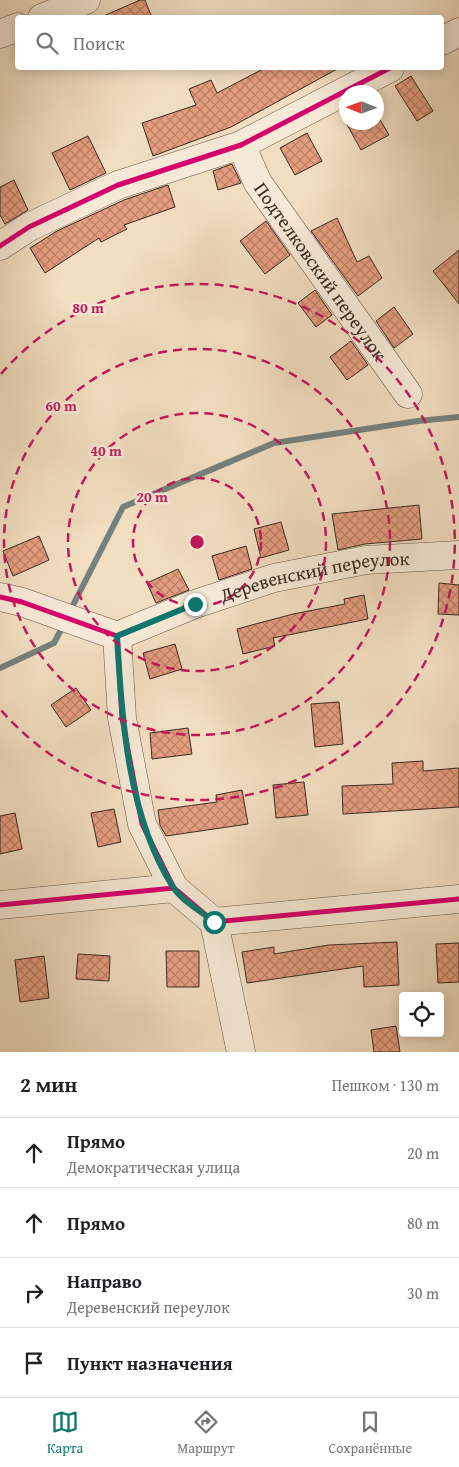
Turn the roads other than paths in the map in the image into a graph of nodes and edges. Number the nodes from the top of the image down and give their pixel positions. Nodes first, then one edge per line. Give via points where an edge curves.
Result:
1 (86, 0) edge
2 (49, 15) edge
3 (15, 28) edge
4 (459, 32) edge
5 (0, 34) edge
6 (444, 40) edge
7 (386, 70) edge
8 (241, 145) junction
9 (0, 246) edge
10 (408, 394) dead end
11 (459, 555) edge
12 (0, 597) edge
13 (117, 636) junction
14 (174, 888) junction
15 (459, 900) edge
16 (0, 905) edge
17 (214, 922) junction
18 (240, 1052) edge

1 - 2 street
3 - 5 street
4 - 6 street
7 - 8 street
8 - 9 street via 118,185 29,227
8 - 10 street, Подтелковский переулок via 258,183
11 - 13 street, Деревенский переулок via 366,560 274,578 195,604
12 - 13 street
13 - 14 street via 122,718 142,824
14 - 16 street
14 - 17 street
15 - 17 street
17 - 18 street

